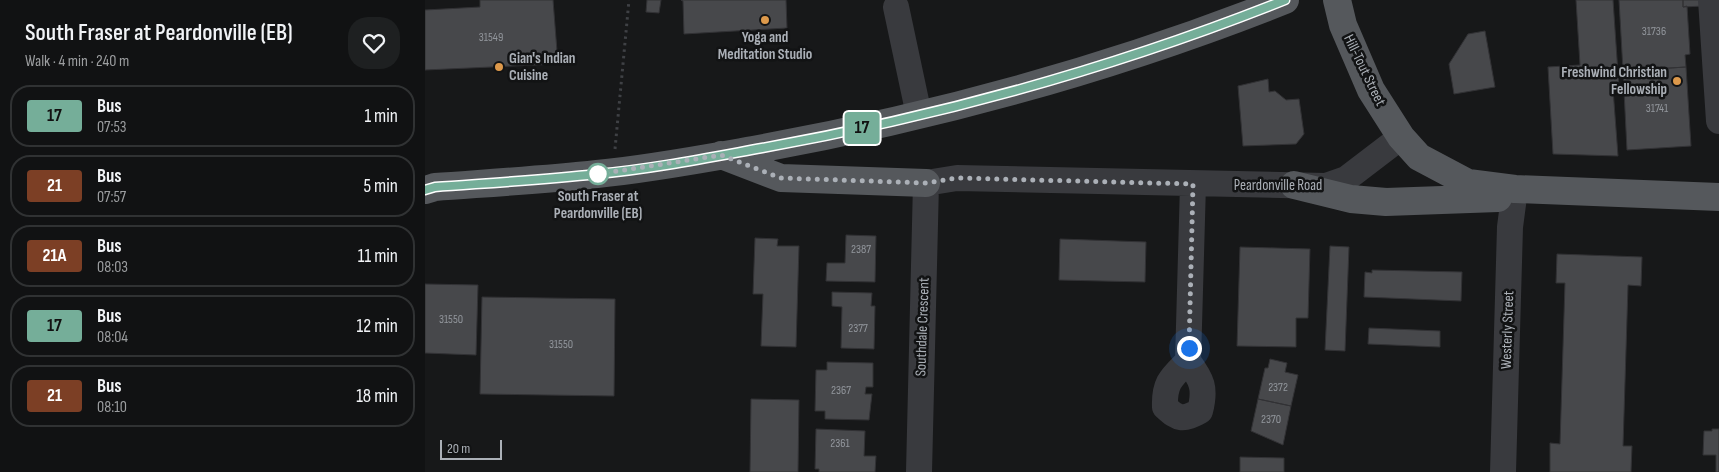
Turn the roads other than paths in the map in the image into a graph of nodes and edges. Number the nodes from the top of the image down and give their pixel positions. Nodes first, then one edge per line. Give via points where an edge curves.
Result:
1 (1285, 0) edge
2 (1337, 0) edge
3 (1711, 0) edge
4 (896, 7) dead end
5 (1248, 7) edge
6 (919, 115) junction
7 (1719, 121) edge
8 (1401, 137) junction
9 (721, 155) junction
10 (926, 183) junction
11 (1193, 184) junction
12 (1294, 185) junction
13 (428, 188) edge
14 (1515, 189) junction
15 (1719, 197) edge
16 (1188, 361) dead end
17 (919, 472) edge
18 (1503, 472) edge

1 - 5 main road
2 - 8 main road, Hill-Tout Street via 1343,25 1371,90
3 - 7 street
4 - 6 street
5 - 6 main road via 1211,29 1077,72
6 - 9 main road via 824,137
8 - 12 street, Peardonville Road via 1346,180 1326,186
8 - 14 main road via 1419,157 1468,183
9 - 10 main road via 781,178
9 - 13 main road via 613,172
10 - 11 street, Peardonville Road via 957,178
10 - 17 street, Southdale Crescent
11 - 12 street, Peardonville Road
11 - 16 street
12 - 14 main road via 1351,199 1386,202 1496,199
14 - 15 main road
14 - 18 street, Westerly Street via 1510,227

